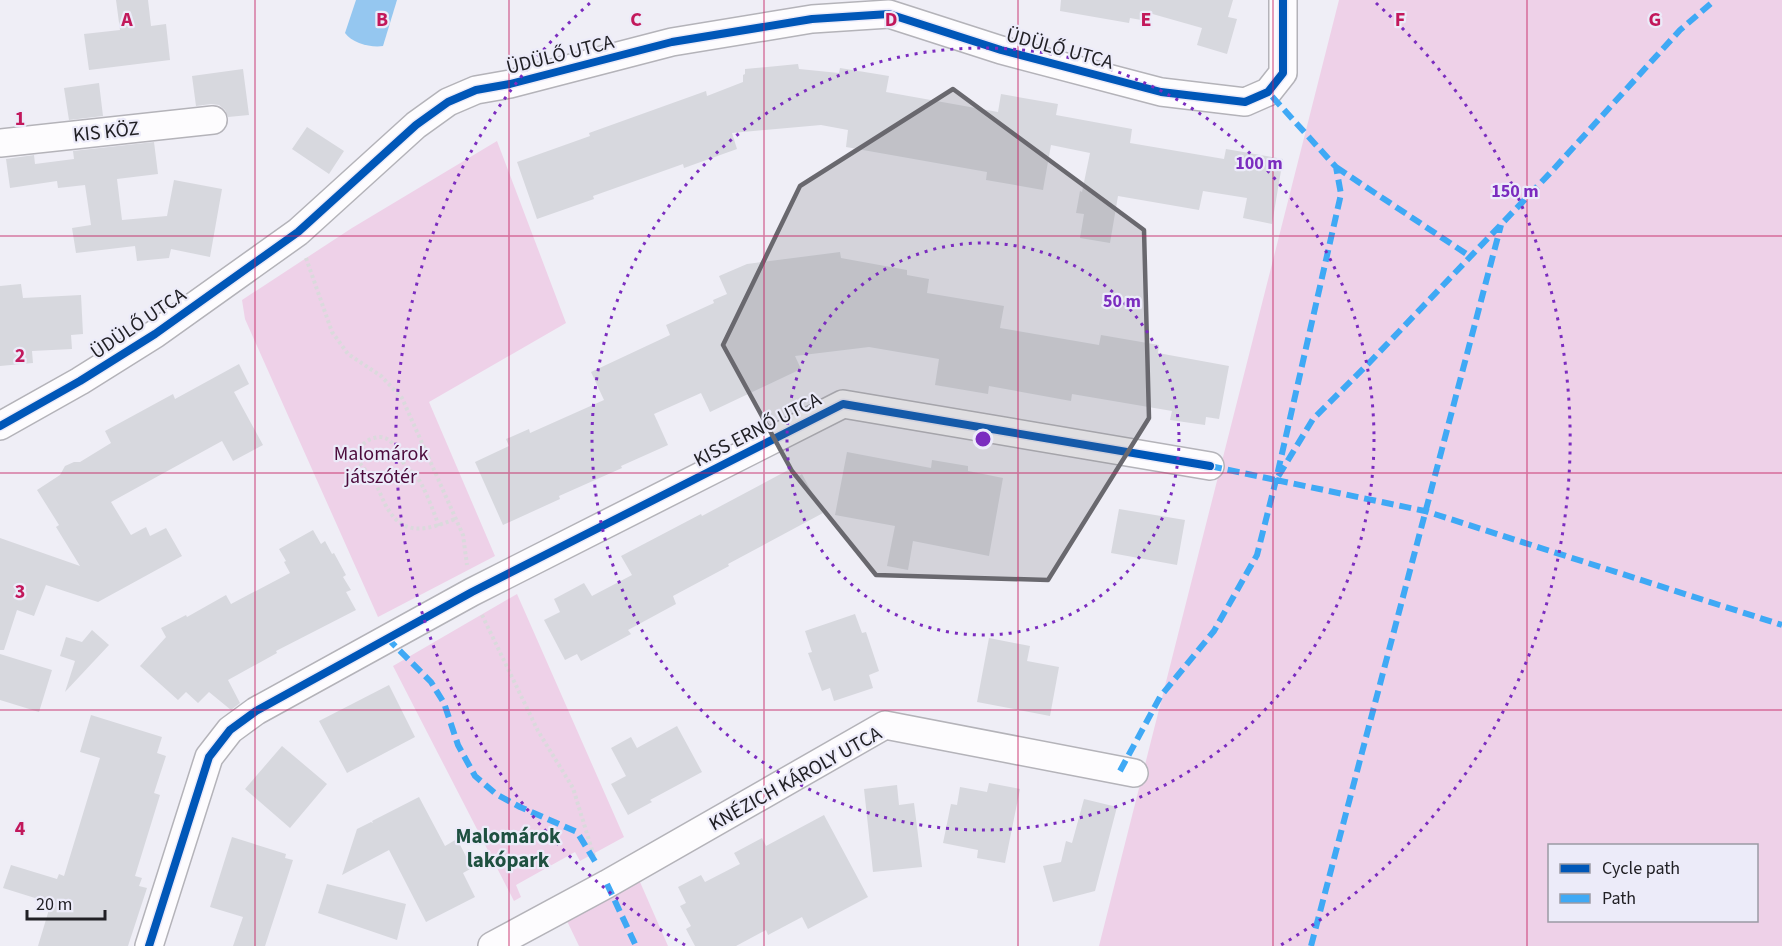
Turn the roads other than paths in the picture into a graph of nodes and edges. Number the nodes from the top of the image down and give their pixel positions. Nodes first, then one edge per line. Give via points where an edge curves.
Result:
1 (1283, 0) edge
2 (213, 120) dead end
3 (0, 143) edge
4 (0, 426) edge
5 (1210, 466) dead end
6 (1134, 773) dead end
7 (504, 940) edge
8 (149, 946) edge

1 - 4 street, ÜDÜLŐ UTCA via 1283,74 1268,92 1245,102 1161,92 1001,50 890,14 812,19 672,42 476,90 448,102 416,125 298,232 155,334
2 - 3 street, KIS KÖZ
5 - 8 street, KISS ERNŐ UTCA via 843,404 472,592 256,711 230,730 209,757
6 - 7 street, KNÉZICH KÁROLY UTCA via 885,725

